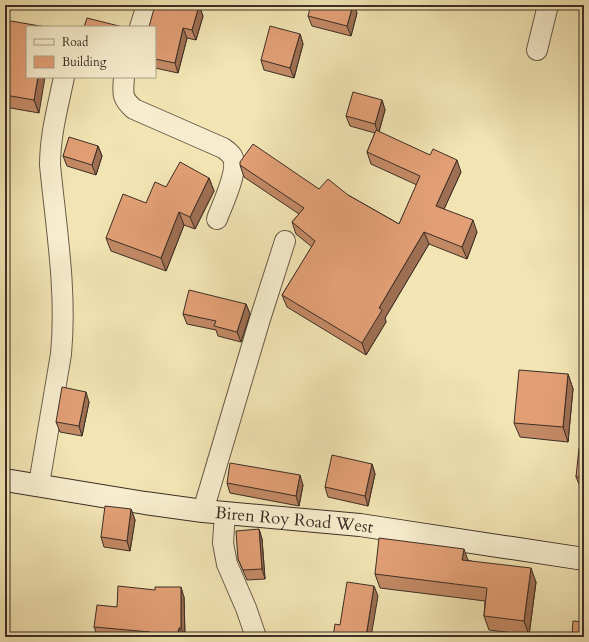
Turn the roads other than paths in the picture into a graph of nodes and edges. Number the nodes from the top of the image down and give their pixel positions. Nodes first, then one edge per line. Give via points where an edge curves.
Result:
1 (148, 5) edge
2 (548, 5) edge
3 (140, 26) edge
4 (537, 50) dead end
5 (64, 78) edge
6 (124, 78) edge
7 (217, 219) dead end
8 (285, 241) dead end
9 (5, 480) edge
10 (39, 484) junction
11 (203, 511) junction
12 (225, 513) junction
13 (584, 559) edge
14 (256, 637) edge

1 - 3 street
2 - 4 street
5 - 10 street via 50,149 62,285 62,354
6 - 7 street via 126,102 134,109 223,148 232,155 235,163 233,174
8 - 11 street
9 - 10 main road, Biren Roy Road West
10 - 11 main road, Biren Roy Road West
11 - 12 main road, Biren Roy Road West
12 - 13 main road, Biren Roy Road West via 360,526
12 - 14 street via 223,543 227,564

